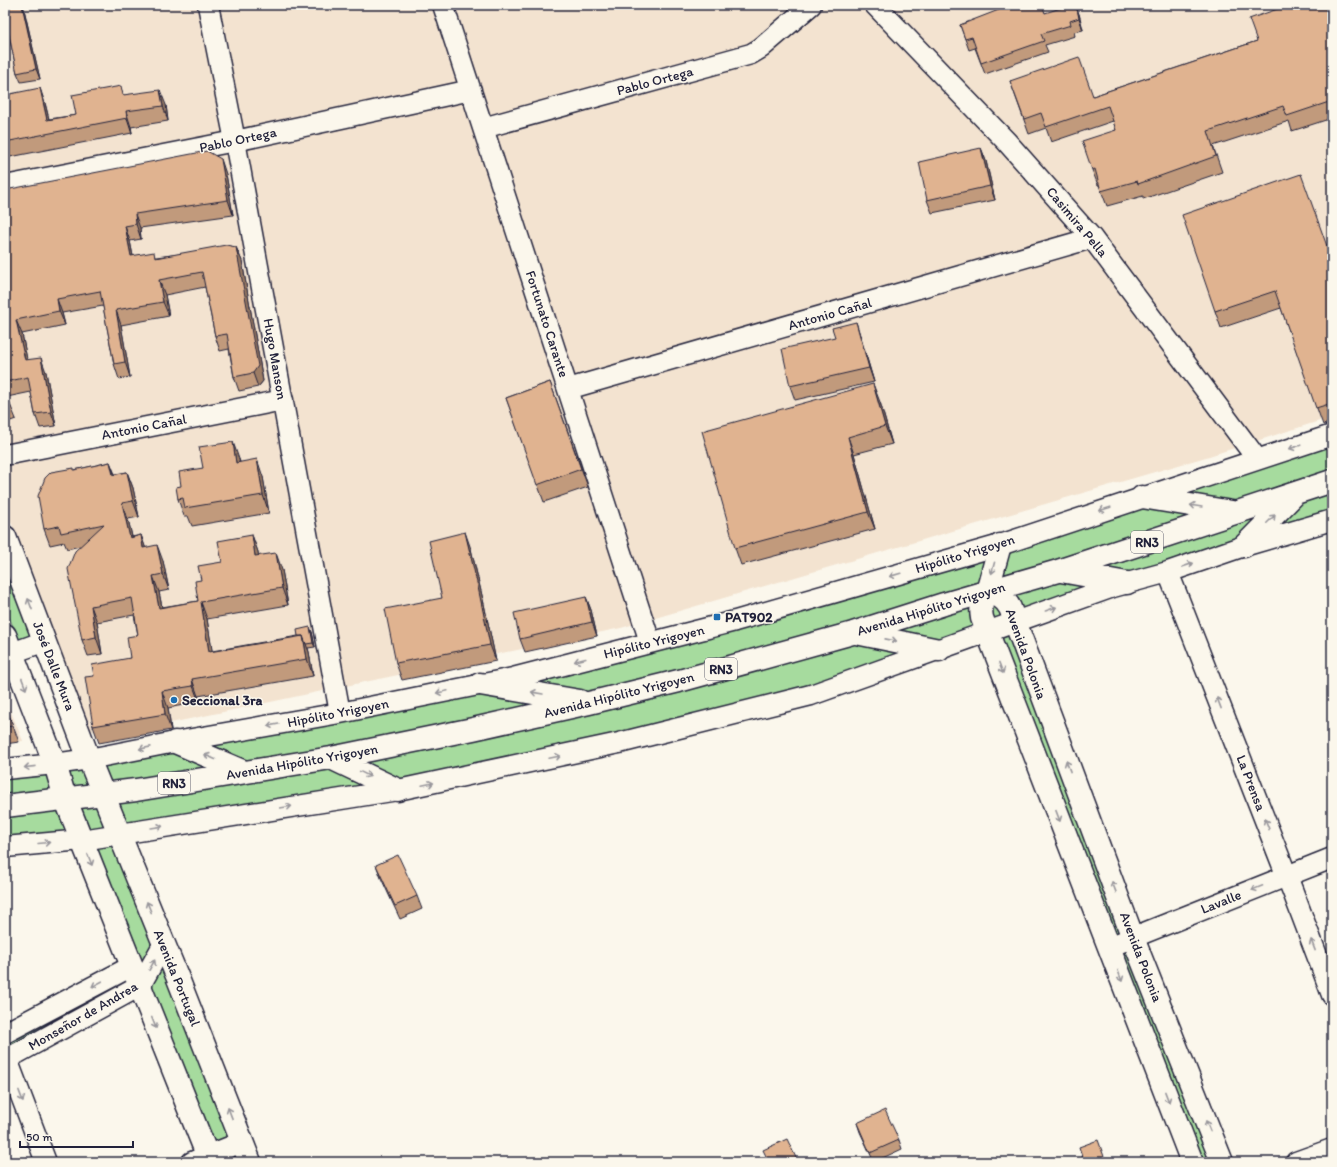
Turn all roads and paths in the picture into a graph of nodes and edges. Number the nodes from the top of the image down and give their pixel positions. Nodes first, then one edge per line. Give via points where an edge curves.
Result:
1 (208, 5) edge
2 (443, 5) edge
3 (811, 5) edge
4 (875, 5) edge
5 (471, 90) junction
6 (483, 128) junction
7 (235, 141) junction
8 (5, 186) edge
9 (1092, 238) junction
10 (568, 389) junction
11 (283, 400) junction
12 (1332, 435) edge
13 (5, 454) edge
14 (1257, 459) junction
15 (1332, 481) edge
16 (1297, 492) junction
17 (1142, 497) junction
18 (1235, 512) junction
19 (1331, 524) edge
20 (5, 537) edge
21 (1000, 544) junction
22 (1244, 546) junction
23 (1058, 571) junction
24 (1168, 572) junction
25 (1126, 583) junction
26 (987, 592) junction
27 (1014, 622) junction
28 (987, 632) junction
29 (853, 633) junction
30 (44, 642) junction
31 (650, 642) junction
32 (9, 644) edge
33 (939, 650) junction
34 (480, 684) junction
35 (589, 703) junction
36 (340, 713) junction
37 (175, 742) junction
38 (331, 758) junction
39 (89, 759) junction
40 (55, 764) junction
41 (5, 769) edge
42 (245, 772) junction
43 (398, 790) junction
44 (103, 794) junction
45 (65, 798) junction
46 (5, 806) edge
47 (119, 834) junction
48 (82, 840) junction
49 (5, 847) edge
50 (1332, 858) edge
51 (1287, 876) junction
52 (1133, 938) junction
53 (164, 943) junction
54 (1109, 947) junction
55 (132, 966) junction
56 (140, 986) junction
57 (1332, 995) edge
58 (5, 1033) edge
59 (6, 1060) edge
60 (242, 1142) junction
61 (1332, 1149) edge
62 (203, 1160) edge
63 (46, 1162) edge
64 (250, 1162) edge
65 (1192, 1162) edge
66 (1222, 1162) edge
67 (1296, 1162) edge

1 - 7 street, Hugo Manson
2 - 5 street, Fortunato Carante
3 - 6 street, Pablo Ortega via 751,54
4 - 9 street, Casimira Pella via 1006,141
5 - 6 street, Fortunato Carante
5 - 7 street, Pablo Ortega
6 - 10 street, Fortunato Carante
7 - 8 street, Pablo Ortega
7 - 11 street, Hugo Manson
9 - 10 street, Antonio Cañal
9 - 14 street, Casimira Pella
10 - 31 street, Fortunato Carante
11 - 13 street, Antonio Cañal
11 - 36 street, Hugo Manson
12 -> 14 street, Hipólito Yrigoyen
14 - 17 street, Hipólito Yrigoyen
15 - 16 main road, Avenida Hipólito Yrigoyen / RN3
16 - 18 main road, Avenida Hipólito Yrigoyen / RN3
22 -> 16 main road
18 -> 17 main road
17 -> 21 street, Hipólito Yrigoyen
18 - 23 main road, Avenida Hipólito Yrigoyen / RN3
19 - 22 street
30 -> 20 main road, José Dalle Mura
21 -> 26 main road
21 -> 31 street, Hipólito Yrigoyen via 735,621
24 -> 22 street
23 - 25 main road
23 - 26 main road, Avenida Hipólito Yrigoyen / RN3
24 - 25 street
51 -> 24 street, La Prensa
27 -> 25 street
26 - 27 main road, Avenida Polonia via 998,595 1007,602
26 - 28 main road, Avenida Polonia via 981,612
26 - 29 main road, Avenida Hipólito Yrigoyen / RN3
27 - 28 street
52 -> 27 main road, Avenida Polonia
28 - 33 street
28 -> 54 main road, Avenida Polonia
29 -> 33 main road
29 - 35 main road, Avenida Hipólito Yrigoyen / RN3
30 - 32 street
30 - 39 main road, José Dalle Mura
31 -> 34 street, Hipólito Yrigoyen via 513,678
32 -> 40 main road
43 -> 33 street via 619,743 811,695
35 -> 34 main road
34 -> 36 street, Hipólito Yrigoyen
35 - 38 main road, Avenida Hipólito Yrigoyen / RN3
36 -> 37 street, Hipólito Yrigoyen
37 -> 39 street, Hipólito Yrigoyen
42 -> 37 main road
38 - 42 main road, Avenida Hipólito Yrigoyen / RN3
38 -> 43 main road
39 - 40 street, Hipólito Yrigoyen
39 - 44 main road, José Dalle Mura
40 -> 41 street, Hipólito Yrigoyen
40 - 45 main road
42 - 44 main road, Avenida Hipólito Yrigoyen / RN3
47 -> 43 street
44 - 45 main road, Avenida Hipólito Yrigoyen / RN3
44 - 47 main road, Avenida Portugal
45 - 46 main road, Avenida Hipólito Yrigoyen / RN3
45 - 48 main road
47 - 48 street
53 -> 47 main road, Avenida Portugal
49 -> 48 street
48 -> 55 main road
50 - 51 street, Lavalle
51 -> 52 street, Lavalle
57 -> 51 street, La Prensa
52 - 54 street, Lavalle
66 -> 52 main road, Avenida Polonia
56 -> 53 street, Monseñor de Andrea
60 -> 53 main road, Avenida Portugal
54 -> 65 main road, Avenida Polonia
55 - 56 main road
55 -> 58 street, Monseñor de Andrea
56 - 59 street, Monseñor de Andrea
56 -> 62 main road
59 -> 63 street
60 - 62 street
60 - 64 main road, Avenida Portugal
61 - 67 street

